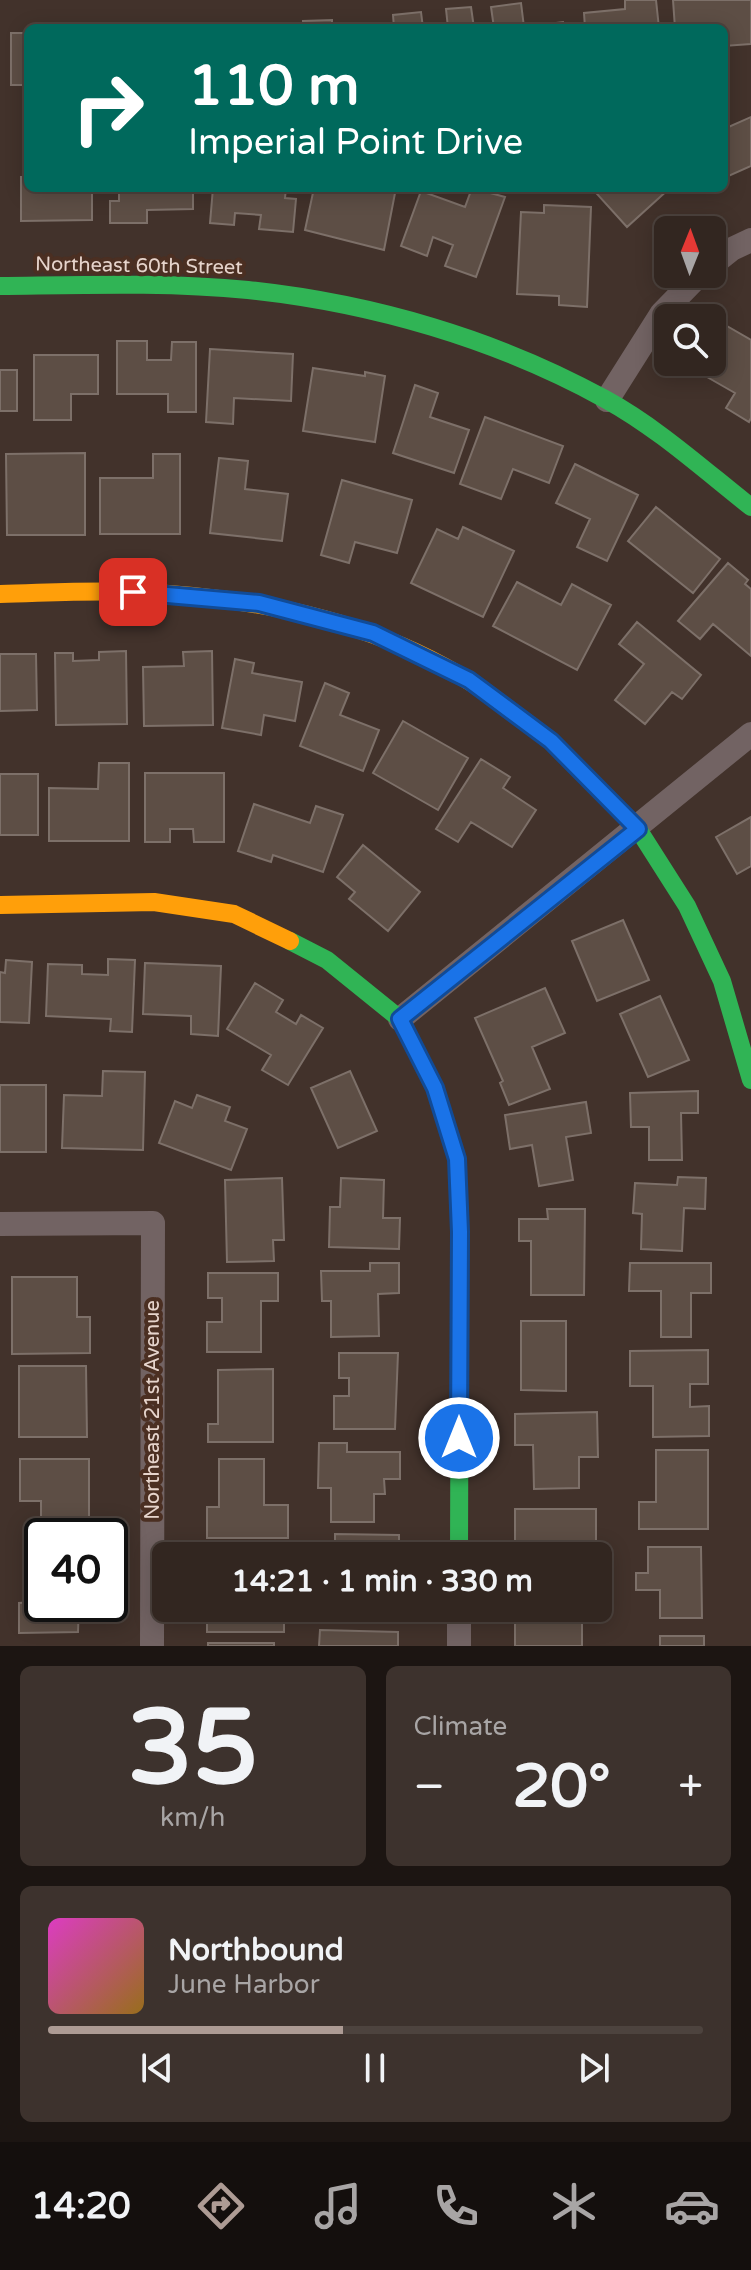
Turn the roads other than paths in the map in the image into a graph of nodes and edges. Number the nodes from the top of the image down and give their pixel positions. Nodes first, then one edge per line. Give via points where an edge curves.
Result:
1 (751, 240) edge
2 (726, 254) edge
3 (0, 286) edge
4 (686, 288) edge
5 (607, 400) junction
6 (751, 507) edge
7 (0, 594) edge
8 (751, 734) edge
9 (638, 829) junction
10 (0, 905) edge
11 (400, 1019) junction
12 (751, 1080) edge
13 (0, 1224) edge
14 (459, 1542) edge
15 (459, 1622) edge
16 (152, 1646) edge
17 (459, 1646) edge

1 - 2 street
3 - 5 street, Northeast 60th Street via 185,286 347,304 520,358
4 - 5 street via 662,313
5 - 6 street, Northeast 60th Street
7 - 9 street via 133,592 259,603 373,633 469,680 551,741
8 - 9 street
9 - 11 street
9 - 12 street via 687,906 722,981
10 - 11 street via 154,902 234,914 327,960
11 - 14 street via 435,1088 457,1159
13 - 16 street, Northeast 21st Avenue via 153,1223
15 - 17 street

